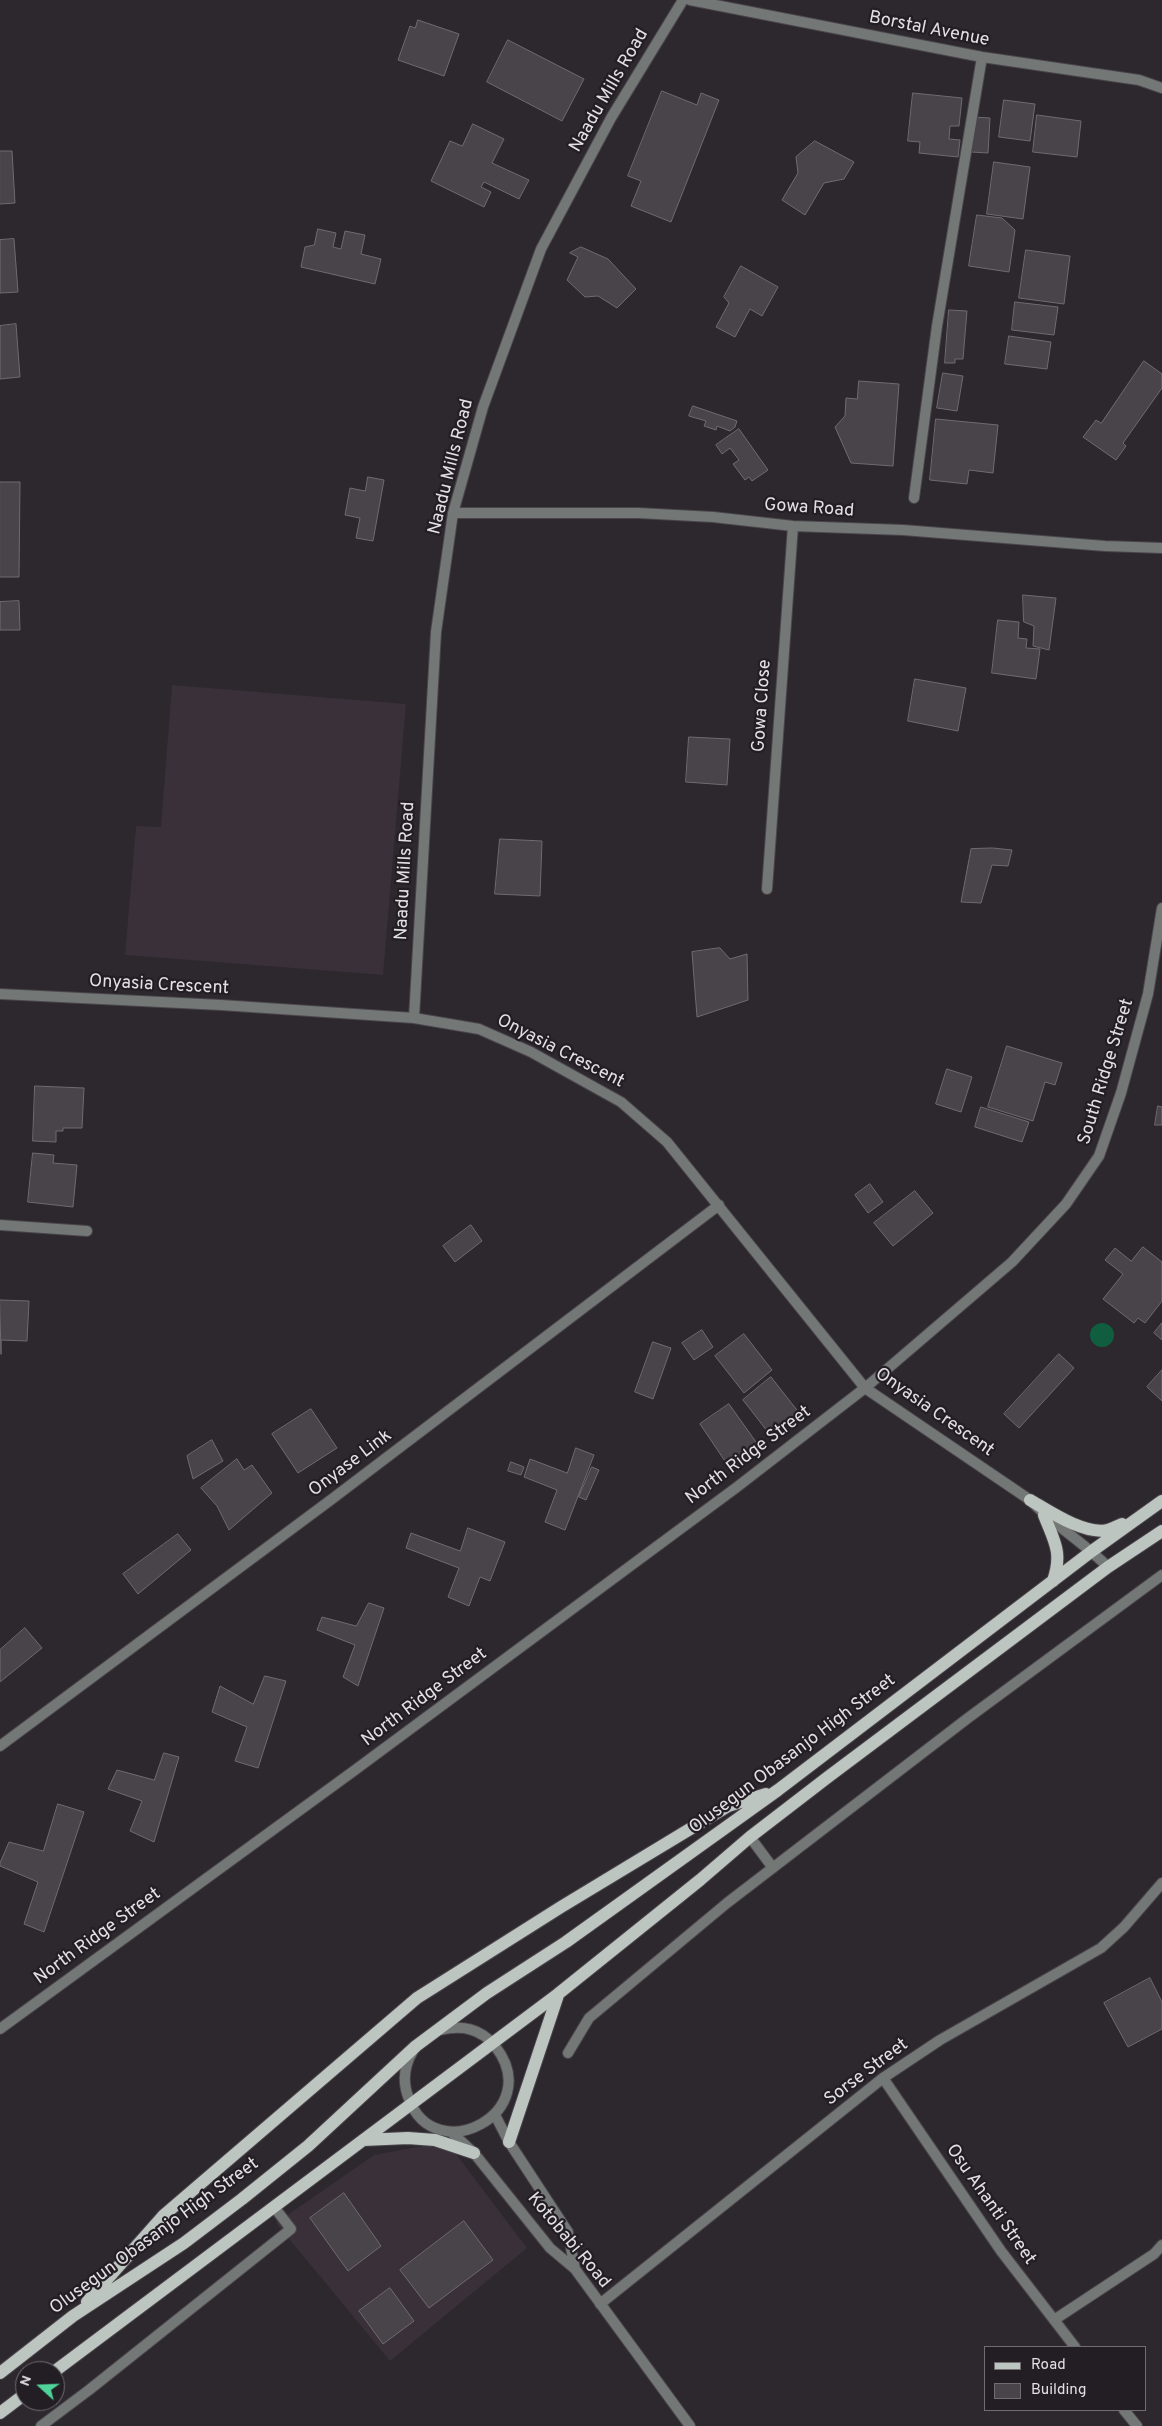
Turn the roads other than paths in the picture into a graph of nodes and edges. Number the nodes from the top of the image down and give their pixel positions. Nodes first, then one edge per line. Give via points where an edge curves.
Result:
1 (683, 0) edge
2 (690, 0) edge
3 (982, 57) junction
4 (1162, 88) edge
5 (914, 498) dead end
6 (453, 513) junction
7 (793, 526) junction
8 (1162, 548) edge
9 (767, 889) dead end
10 (1162, 908) edge
11 (0, 994) edge
12 (414, 1018) junction
13 (719, 1205) junction
14 (0, 1225) edge
15 (87, 1231) dead end
16 (865, 1388) junction
17 (1030, 1500) junction
18 (1162, 1501) edge
19 (1044, 1515) junction
20 (1143, 1516) junction
21 (1162, 1531) edge
22 (1092, 1551) junction
23 (1108, 1567) junction
24 (1162, 1575) edge
25 (1052, 1582) junction
26 (0, 1746) edge
27 (778, 1790) junction
28 (750, 1837) junction
29 (773, 1868) junction
30 (1162, 1883) edge
31 (558, 1994) junction
32 (0, 2029) edge
33 (440, 2030) junction
34 (492, 2042) junction
35 (416, 2046) junction
36 (568, 2053) dead end
37 (883, 2078) junction
38 (411, 2106) junction
39 (495, 2115) junction
40 (450, 2132) junction
41 (363, 2140) junction
42 (509, 2142) junction
43 (474, 2152) junction
44 (274, 2207) junction
45 (1162, 2245) edge
46 (575, 2269) junction
47 (600, 2304) junction
48 (74, 2316) junction
49 (1054, 2320) junction
50 (1074, 2346) edge
51 (65, 2364) edge
52 (0, 2373) edge
53 (15, 2402) edge
54 (1125, 2411) edge
55 (0, 2413) edge
56 (41, 2426) edge
57 (690, 2426) edge
58 (1137, 2426) edge

1 - 6 street, Naadu Mills Road via 611,118 542,249 483,407
2 - 3 street, Borstal Avenue
3 - 4 street, Borstal Avenue via 1139,80
3 - 5 street via 937,326
6 - 7 street, Gowa Road via 638,513
6 - 12 street, Naadu Mills Road via 436,632
7 - 8 street, Gowa Road via 903,530
7 - 9 street, Gowa Close
10 - 16 street, South Ridge Street via 1148,994 1121,1092 1099,1156 1066,1204 1012,1262
11 - 12 street, Onyasia Crescent
12 - 13 street, Onyasia Crescent via 479,1029 578,1076 621,1102 667,1142
13 - 16 street, Onyasia Crescent
13 - 26 street, Onyase Link
14 - 15 street
16 - 17 street, Onyasia Crescent
16 - 32 street, North Ridge Street via 596,1592
17 - 19 street, Onyasia Crescent
17 - 20 main road via 1092,1530 1106,1530
18 - 20 main road, Olusegun Obasanjo High Street
19 - 22 street, Onyasia Crescent
19 - 25 main road via 1059,1564
20 - 22 main road, Olusegun Obasanjo High Street
21 - 23 main road
22 - 23 street, Onyasia Crescent
22 - 25 main road, Olusegun Obasanjo High Street
23 - 28 main road
24 - 29 street
25 - 27 main road, Olusegun Obasanjo High Street
27 - 33 main road, Olusegun Obasanjo High Street via 566,1942 487,1993
27 - 48 main road via 728,1806 416,1998 164,2215
28 - 29 street
28 - 31 main road
29 - 36 street via 600,2008 583,2025
30 - 37 street, Sorse Street via 1101,1948 940,2040
31 - 34 main road
31 - 42 main road
33 - 34 street, Olusegun Obasanjo High Street via 455,2026 470,2029
33 - 35 main road, Olusegun Obasanjo High Street
34 - 38 main road
34 - 39 street, Olusegun Obasanjo High Street via 505,2059 509,2078 506,2098
35 - 38 street via 404,2075
35 - 48 main road, Olusegun Obasanjo High Street via 308,2146 242,2199 184,2243
37 - 47 street, Sorse Street
37 - 49 street, Osu Ahanti Street via 1001,2251
38 - 40 street via 421,2118
38 - 41 main road
39 - 40 street, Olusegun Obasanjo High Street via 467,2131
39 - 42 street
40 - 43 street, Kotobabi Road
41 - 43 main road via 435,2140
41 - 44 main road
42 - 46 street via 568,2232
43 - 46 street, Kotobabi Road via 550,2248
44 - 51 main road
44 - 56 street via 292,2229
45 - 49 street via 1154,2254
46 - 47 street, Kotobabi Road
47 - 57 street, Kotobabi Road
48 - 52 main road, Olusegun Obasanjo High Street
49 - 50 street, Osu Ahanti Street
53 - 55 main road
54 - 58 street

